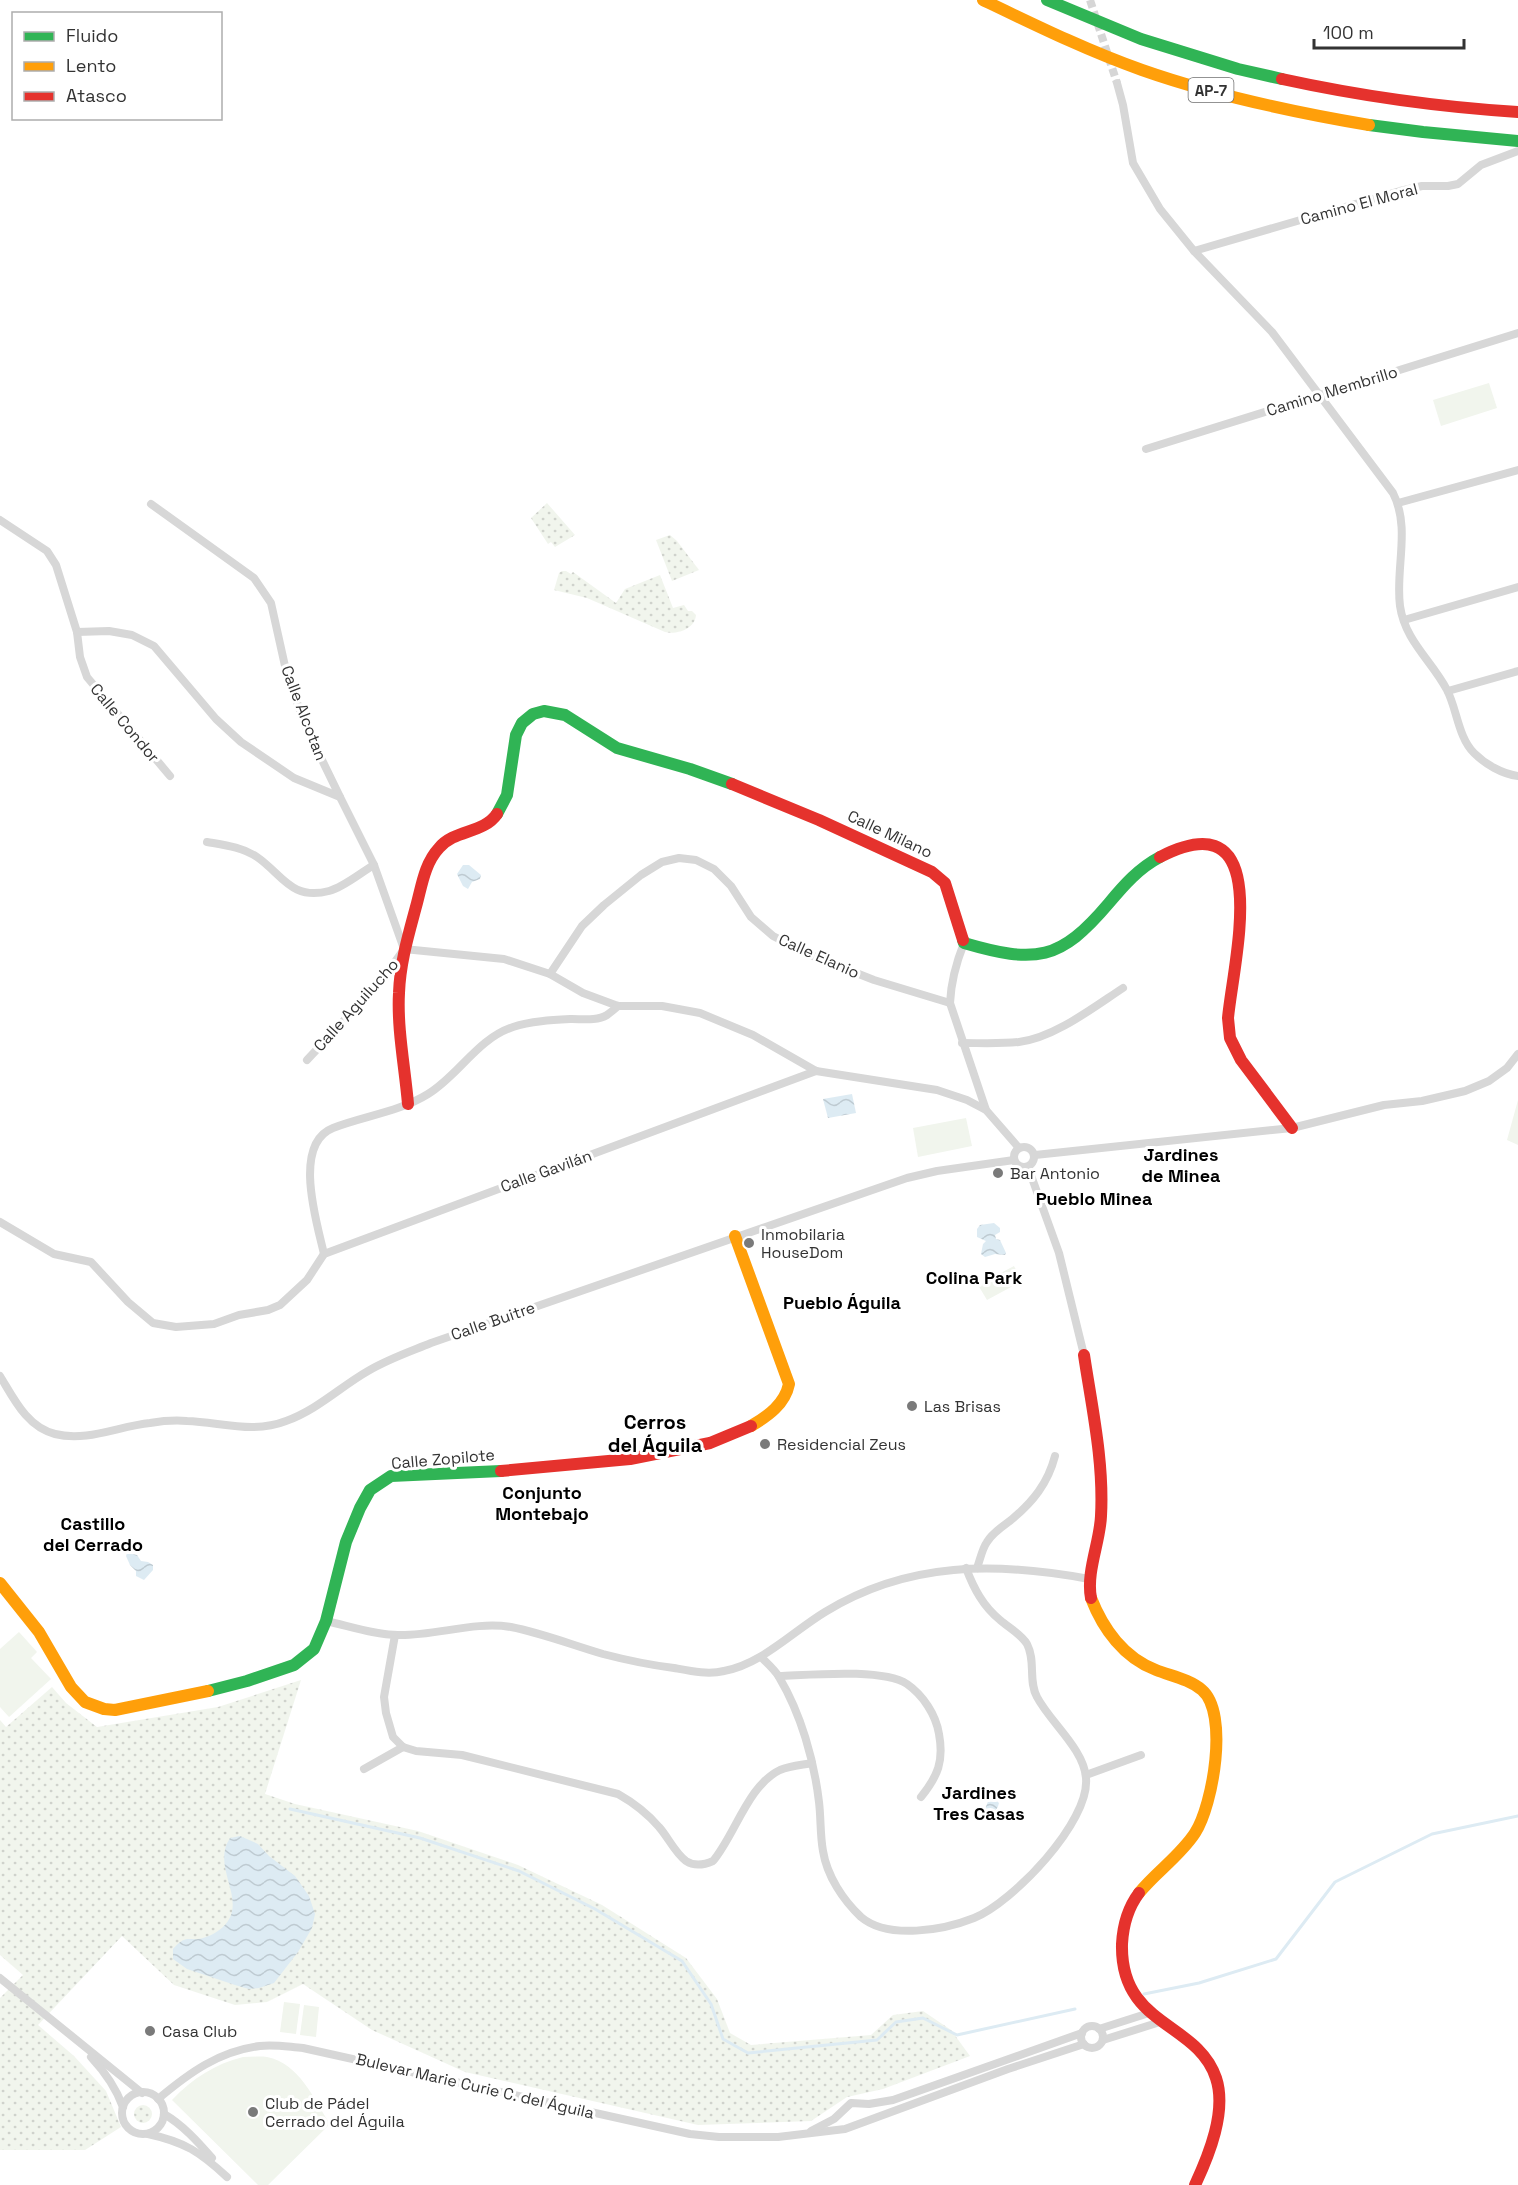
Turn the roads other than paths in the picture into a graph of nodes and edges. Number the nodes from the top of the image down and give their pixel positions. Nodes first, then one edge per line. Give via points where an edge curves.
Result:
1 (983, 0) edge
2 (1047, 0) edge
3 (1117, 83) tunnel mouth
4 (1518, 112) edge
5 (1518, 141) edge
6 (1518, 151) edge
7 (1194, 251) junction
8 (1518, 333) edge
9 (1320, 394) junction
10 (1146, 449) dead end
11 (1518, 470) edge
12 (1398, 503) junction
13 (152, 504) dead end
14 (0, 520) edge
15 (1518, 587) edge
16 (1404, 620) junction
17 (77, 632) junction
18 (1518, 671) edge
19 (1448, 691) junction
20 (170, 776) dead end
21 (1518, 776) edge
22 (340, 797) junction
23 (207, 842) dead end
24 (374, 865) junction
25 (964, 943) junction
26 (404, 949) junction
27 (550, 974) junction
28 (1123, 988) dead end
29 (950, 1004) junction
30 (618, 1006) junction
31 (962, 1043) junction
32 (1518, 1054) edge
33 (307, 1060) dead end
34 (816, 1071) junction
35 (408, 1104) junction
36 (986, 1110) junction
37 (1292, 1128) junction
38 (1019, 1148) junction
39 (1035, 1155) junction
40 (1014, 1160) junction
41 (1028, 1167) junction
42 (0, 1222) edge
43 (735, 1236) junction
44 (324, 1254) junction
45 (1084, 1355) joint
46 (0, 1376) edge
47 (1055, 1456) dead end
48 (966, 1568) junction
49 (977, 1568) junction
50 (1089, 1579) junction
51 (0, 1583) edge
52 (326, 1621) junction
53 (395, 1635) junction
54 (761, 1657) junction
55 (779, 1676) junction
56 (403, 1747) junction
57 (1141, 1755) dead end
58 (812, 1763) junction
59 (364, 1769) dead end
60 (1086, 1775) junction
61 (921, 1797) dead end
62 (0, 1978) edge
63 (1149, 2013) junction
64 (1160, 2022) junction
65 (1099, 2028) junction
66 (1082, 2033) junction
67 (1102, 2040) junction
68 (79, 2043) junction
69 (1084, 2044) junction
70 (142, 2093) junction
71 (158, 2099) junction
72 (859, 2103) junction
73 (123, 2107) junction
74 (847, 2107) junction
75 (164, 2114) junction
76 (861, 2123) junction
77 (146, 2134) junction
78 (805, 2134) junction
79 (1195, 2185) edge

1 - 5 main road, AP-7 via 1143,70 1250,102 1361,124
2 - 4 main road, AP-7 via 1141,39 1238,69 1338,91 1457,108
3 - 7 street via 1133,163 1160,209
6 - 7 street, Camino El Moral via 1481,165 1458,184 1400,191
7 - 9 street via 1272,332
8 - 9 street, Camino Membrillo
9 - 10 street, Camino Membrillo
9 - 12 street
11 - 12 street
12 - 16 street
13 - 22 street, Calle Alcotan via 254,578 271,603 286,675
14 - 17 street, Calle Condor via 47,551 56,565
15 - 16 street
16 - 19 street via 1411,638
17 - 20 street, Calle Condor via 87,677
17 - 22 street via 132,635 154,646 216,719 241,742 294,778
18 - 19 street
19 - 21 street via 1472,751 1483,761
22 - 24 street, Calle Alcotan
23 - 24 street via 239,848 257,857 283,882 299,891 331,891
24 - 26 street, Calle Alcotan
25 - 26 main road, Calle Milano via 945,883 932,872 776,800 680,765 614,747 560,712 545,710 532,714 522,724 512,748 506,802 499,813 491,822 453,836 427,864
25 - 29 street via 956,963
25 - 37 main road via 1027,957 1045,954 1085,929 1149,863 1181,847 1215,845 1236,864 1241,884 1228,1018 1230,1036 1236,1051
26 - 27 street via 504,959
26 - 33 street, Calle Aguilucho via 381,981
26 - 35 main road, Calle Milano via 398,993
27 - 29 street, Calle Elanio via 582,926 604,904 641,874 679,858 696,860 714,869 751,916 773,936 874,980
27 - 30 street via 583,993
28 - 31 street via 1048,1033 1021,1042
29 - 31 street
30 - 34 street via 662,1006 700,1013 753,1035
30 - 35 street via 594,1019 512,1027 492,1037 428,1094
31 - 36 street
32 - 37 street via 1489,1081 1465,1090
34 - 36 street via 937,1090
34 - 44 street, Calle Gavilán
35 - 44 street via 330,1129 319,1139 309,1168
36 - 38 street
37 - 39 street
38 - 39 street via 1028,1148
38 - 40 street
39 - 41 street
40 - 41 street via 1021,1167
40 - 43 street, Calle Buitre via 907,1178
41 - 45 street via 1059,1253
42 - 44 street via 54,1254 91,1262 153,1323 176,1328 213,1324 280,1305 307,1280
43 - 46 street, Calle Buitre via 396,1357 367,1371 313,1409 266,1427 167,1421 89,1436 55,1434 27,1418
43 - 52 main road, Calle Zopilote via 789,1384 780,1404 747,1428 710,1443 642,1456 486,1472 391,1476 370,1490 360,1508 343,1551
45 - 50 main road via 1101,1491 1099,1539
47 - 49 street via 1051,1473 1040,1491 991,1536
48 - 49 street
48 - 54 street via 930,1572 863,1592 827,1611
48 - 60 street via 984,1605 1026,1643 1036,1697 1081,1760
49 - 50 street via 1021,1569
50 - 63 main road via 1092,1603 1112,1637 1135,1660 1194,1684 1208,1696 1215,1714 1212,1785 1201,1822 1182,1850 1136,1896 1124,1925 1122,1959 1127,1977 1132,1991
51 - 52 main road, Calle Zopilote via 39,1632 77,1695 104,1709 186,1697 294,1665 314,1649
52 - 53 street
53 - 54 street via 508,1627 605,1655 698,1672 722,1672
53 - 56 street via 384,1697 393,1737
54 - 55 street
55 - 58 street via 804,1732
55 - 61 street via 856,1674 906,1683 930,1709 942,1749 933,1783
56 - 58 street via 462,1755 618,1794 660,1827 684,1860 704,1865 713,1861 756,1791 769,1778 780,1770
56 - 59 street
57 - 60 street
58 - 60 street via 823,1851 840,1893 862,1918 882,1929 899,1930 965,1921 1004,1898 1058,1846 1080,1806
62 - 68 street
63 - 64 main road
63 - 65 street
64 - 67 street
64 - 79 main road via 1206,2060 1219,2090 1207,2162
65 - 66 street via 1089,2026
65 - 67 street
66 - 69 street
66 - 72 street, Bulevar Marie Curie C. del Águila via 893,2100
67 - 69 street via 1095,2047
68 - 70 street
68 - 73 street via 103,2070
69 - 76 street, Bulevar Marie Curie C. del Águila
70 - 71 street
70 - 73 street via 130,2097
71 - 75 street
71 - 78 street, Bulevar Marie Curie C. del Águila via 183,2077 221,2055 261,2046 303,2048 690,2134 747,2138
72 - 74 street, Bulevar Marie Curie C. del Águila
72 - 76 street via 867,2112
73 - 77 street via 127,2127
74 - 76 street via 847,2119
74 - 78 street, Bulevar Marie Curie C. del Águila via 834,2119
75 - 77 street via 159,2127
75 - 77 street via 198,2142 227,2177 180,2142
76 - 78 street, Bulevar Marie Curie C. del Águila

